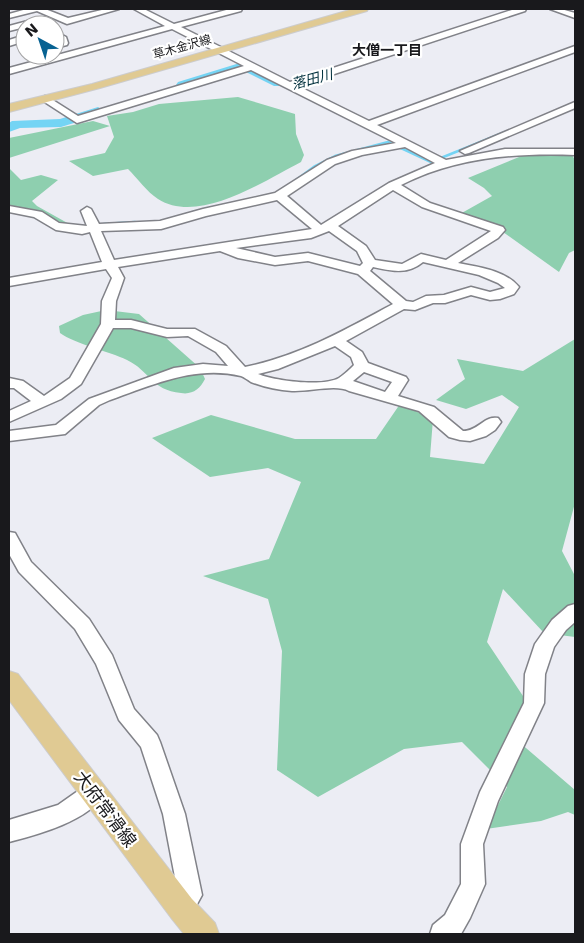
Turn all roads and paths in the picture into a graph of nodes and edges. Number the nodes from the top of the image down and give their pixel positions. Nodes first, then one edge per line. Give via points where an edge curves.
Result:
1 (37, 9) edge
2 (114, 9) edge
3 (138, 9) edge
4 (238, 9) edge
5 (363, 9) edge
6 (522, 9) edge
7 (554, 9) edge
8 (18, 13) junction
9 (22, 15) edge
10 (9, 16) edge
11 (575, 16) edge
12 (174, 26) junction
13 (575, 49) edge
14 (221, 50) junction
15 (254, 66) junction
16 (9, 71) edge
17 (290, 84) junction
18 (45, 99) junction
19 (575, 106) edge
20 (9, 108) edge
21 (369, 125) junction
22 (406, 144) junction
23 (575, 152) edge
24 (443, 163) junction
25 (393, 184) junction
26 (280, 196) junction
27 (9, 209) edge
28 (87, 211) dead end
29 (93, 228) junction
30 (326, 229) junction
31 (224, 248) junction
32 (446, 265) junction
33 (110, 266) junction
34 (366, 267) junction
35 (9, 282) edge
36 (402, 305) junction
37 (108, 324) junction
38 (336, 340) junction
39 (362, 366) junction
40 (242, 372) junction
41 (344, 382) junction
42 (9, 383) edge
43 (389, 397) junction
44 (42, 402) junction
45 (9, 417) edge
46 (493, 422) dead end
47 (9, 436) edge
48 (9, 538) edge
49 (575, 611) edge
50 (9, 681) edge
51 (93, 793) junction
52 (9, 831) edge
53 (182, 909) junction
54 (204, 934) edge
55 (442, 934) edge

1 - 2 street via 67,21
1 - 8 street
3 - 12 street
4 - 12 street
5 - 14 main road, 草木金沢線
6 - 17 street
7 - 11 street
8 - 9 street
8 - 10 street
12 - 14 street
12 - 16 street
13 - 21 street
14 - 15 street
14 - 18 main road, 草木金沢線
15 - 17 street
15 - 18 street via 78,120
17 - 21 street
18 - 20 main road, 草木金沢線
19 - 24 street
21 - 22 street
22 - 24 street
22 - 26 street via 337,160
23 - 24 street via 552,150 478,155
24 - 25 street
25 - 30 street
25 - 32 street via 426,204 499,230
26 - 29 street via 161,225
26 - 30 street
27 - 29 street via 38,214 56,226 82,230
28 - 29 street
29 - 33 street
30 - 31 street
30 - 34 street via 362,249
31 - 33 street via 176,253
31 - 34 street via 267,260 308,258
32 - 34 street via 421,258 402,268
32 - 36 street via 483,272 504,280 512,287 500,295 471,291 445,299 431,299 415,306
33 - 35 street
33 - 37 street via 118,278 109,301
34 - 36 street
36 - 38 street
37 - 40 street via 131,324 167,333 190,332 221,349
37 - 44 street via 76,381
38 - 39 street via 357,355
38 - 40 street via 273,366
39 - 41 street
39 - 43 street via 401,380
40 - 41 street via 267,383 320,386
40 - 47 street via 203,368 160,376 94,402 60,430
41 - 43 street via 354,388
42 - 44 street via 18,384
43 - 46 street via 429,411 459,435 477,434
44 - 45 street
48 - 53 street via 25,567 82,624 105,661 126,714 150,742 174,814 190,895
49 - 55 street via 545,644 535,674 534,703 488,799 472,844 473,884 454,924
50 - 51 main road, 大府常滑線
51 - 52 street via 64,814
51 - 53 main road, 大府常滑線
53 - 54 main road, 大府常滑線

